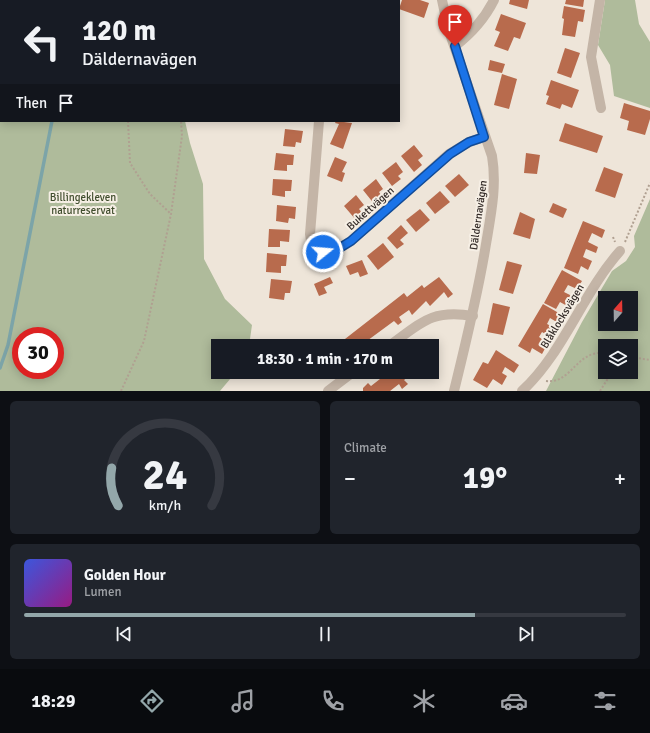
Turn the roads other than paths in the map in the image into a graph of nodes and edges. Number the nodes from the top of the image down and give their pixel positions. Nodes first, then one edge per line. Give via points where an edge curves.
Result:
1 (442, 0) edge
2 (494, 0) edge
3 (600, 0) edge
4 (455, 46) junction
5 (601, 108) dead end
6 (319, 122) edge
7 (484, 137) junction
8 (620, 251) road end
9 (473, 316) junction
10 (399, 339) edge
11 (344, 379) edge
12 (328, 391) edge
13 (454, 391) edge
14 (522, 391) edge

1 - 4 street, Däldernavägen
2 - 4 street via 479,25
3 - 5 street via 591,57
4 - 7 street, Däldernavägen
6 - 7 street, Bukettvägen via 310,234 312,247 323,252 338,249 351,241 450,154 469,142
7 - 9 street, Däldernavägen via 492,156 494,194
8 - 14 street, Blåklocksvägen via 604,269 549,360 536,378
9 - 10 street via 439,314
9 - 13 street, Däldernavägen
11 - 12 street

